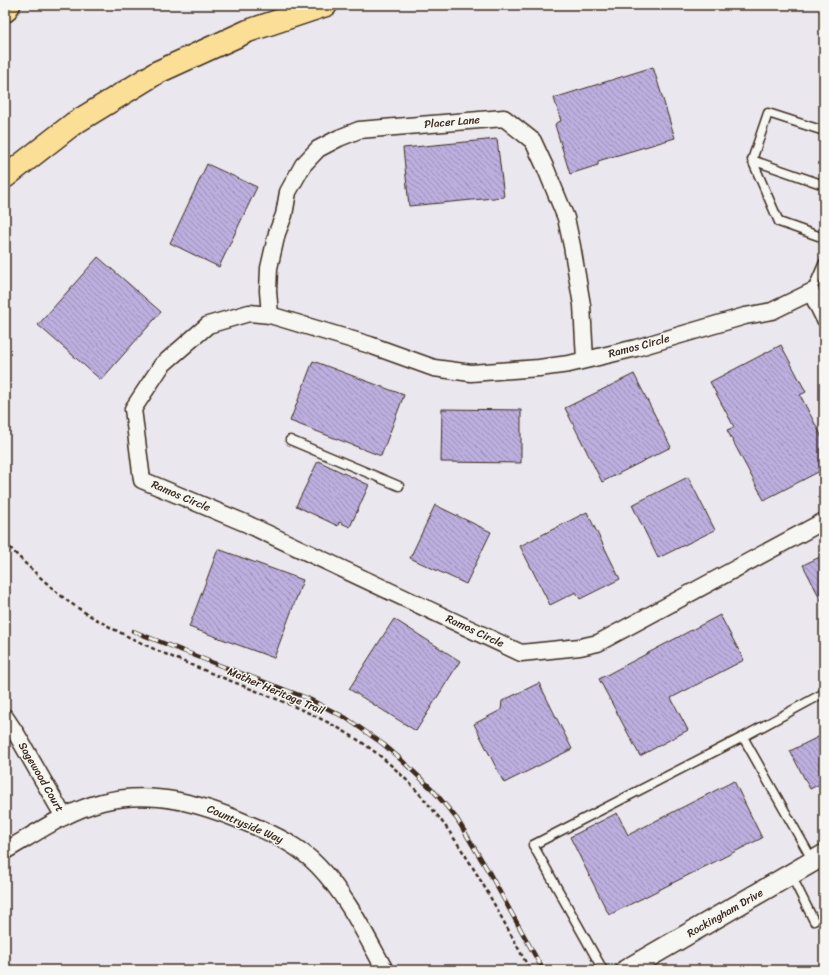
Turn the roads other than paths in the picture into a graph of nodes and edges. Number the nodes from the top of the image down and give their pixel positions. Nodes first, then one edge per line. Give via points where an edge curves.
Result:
1 (9, 5) edge
2 (326, 5) edge
3 (5, 11) edge
4 (824, 131) edge
5 (752, 160) junction
6 (5, 177) edge
7 (824, 185) edge
8 (824, 238) edge
9 (824, 262) edge
10 (811, 292) junction
11 (270, 315) junction
12 (824, 318) edge
13 (585, 360) junction
14 (290, 440) dead end
15 (399, 486) dead end
16 (824, 521) edge
17 (824, 693) edge
18 (5, 717) edge
19 (743, 737) junction
20 (64, 817) junction
21 (5, 851) edge
22 (819, 858) edge
23 (791, 874) junction
24 (814, 922) dead end
25 (385, 970) edge
26 (603, 970) edge
27 (626, 970) edge

1 - 3 highway
2 - 6 highway via 248,31 158,72 73,124
4 - 5 lane via 768,113
5 - 7 lane
5 - 8 lane via 779,222
9 - 10 lane
10 - 12 street
10 - 13 street, Ramos Circle via 772,312 744,316 642,347
11 - 13 street, Ramos Circle via 370,345 434,368 471,373 539,368
11 - 13 street, Placer Lane via 269,268 288,192 304,165 318,149 359,130 504,118 533,141 566,218 582,305
11 - 16 street, Ramos Circle via 249,313 208,325 162,365 133,409 142,480 245,523 521,653 598,643
14 - 15 lane
17 - 19 lane
18 - 20 street, Sagewood Court
19 - 22 lane
19 - 26 lane via 533,845
20 - 21 street, Countryside Way
20 - 25 street, Countryside Way via 89,806 121,798 160,797 203,806 264,830 301,851 332,881
22 - 23 street, Rockingham Drive
23 - 24 lane
23 - 27 street, Rockingham Drive

